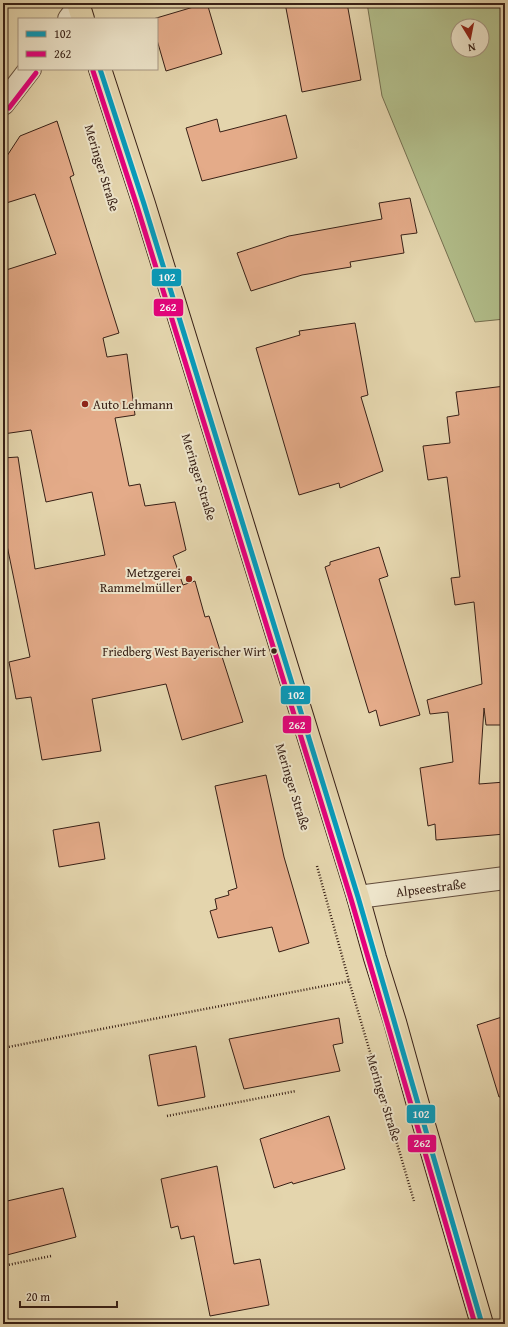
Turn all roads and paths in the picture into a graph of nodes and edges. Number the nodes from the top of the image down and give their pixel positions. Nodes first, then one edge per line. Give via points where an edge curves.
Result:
1 (29, 70) edge
2 (100, 70) edge
3 (3, 104) edge
4 (316, 862) dead end
5 (505, 878) edge
6 (358, 897) junction
7 (380, 975) junction
8 (349, 981) junction
9 (3, 1048) edge
10 (296, 1091) dead end
11 (167, 1116) dead end
12 (416, 1208) dead end
13 (51, 1256) dead end
14 (3, 1266) edge
15 (482, 1324) edge

1 - 3 street
2 - 6 main road via 147,211
4 - 8 path, Meringer Straße
5 - 6 street, Alpseestraße
6 - 7 main road
7 - 8 path
7 - 15 main road
8 - 9 path
8 - 12 path, Meringer Straße
10 - 11 path
13 - 14 path

